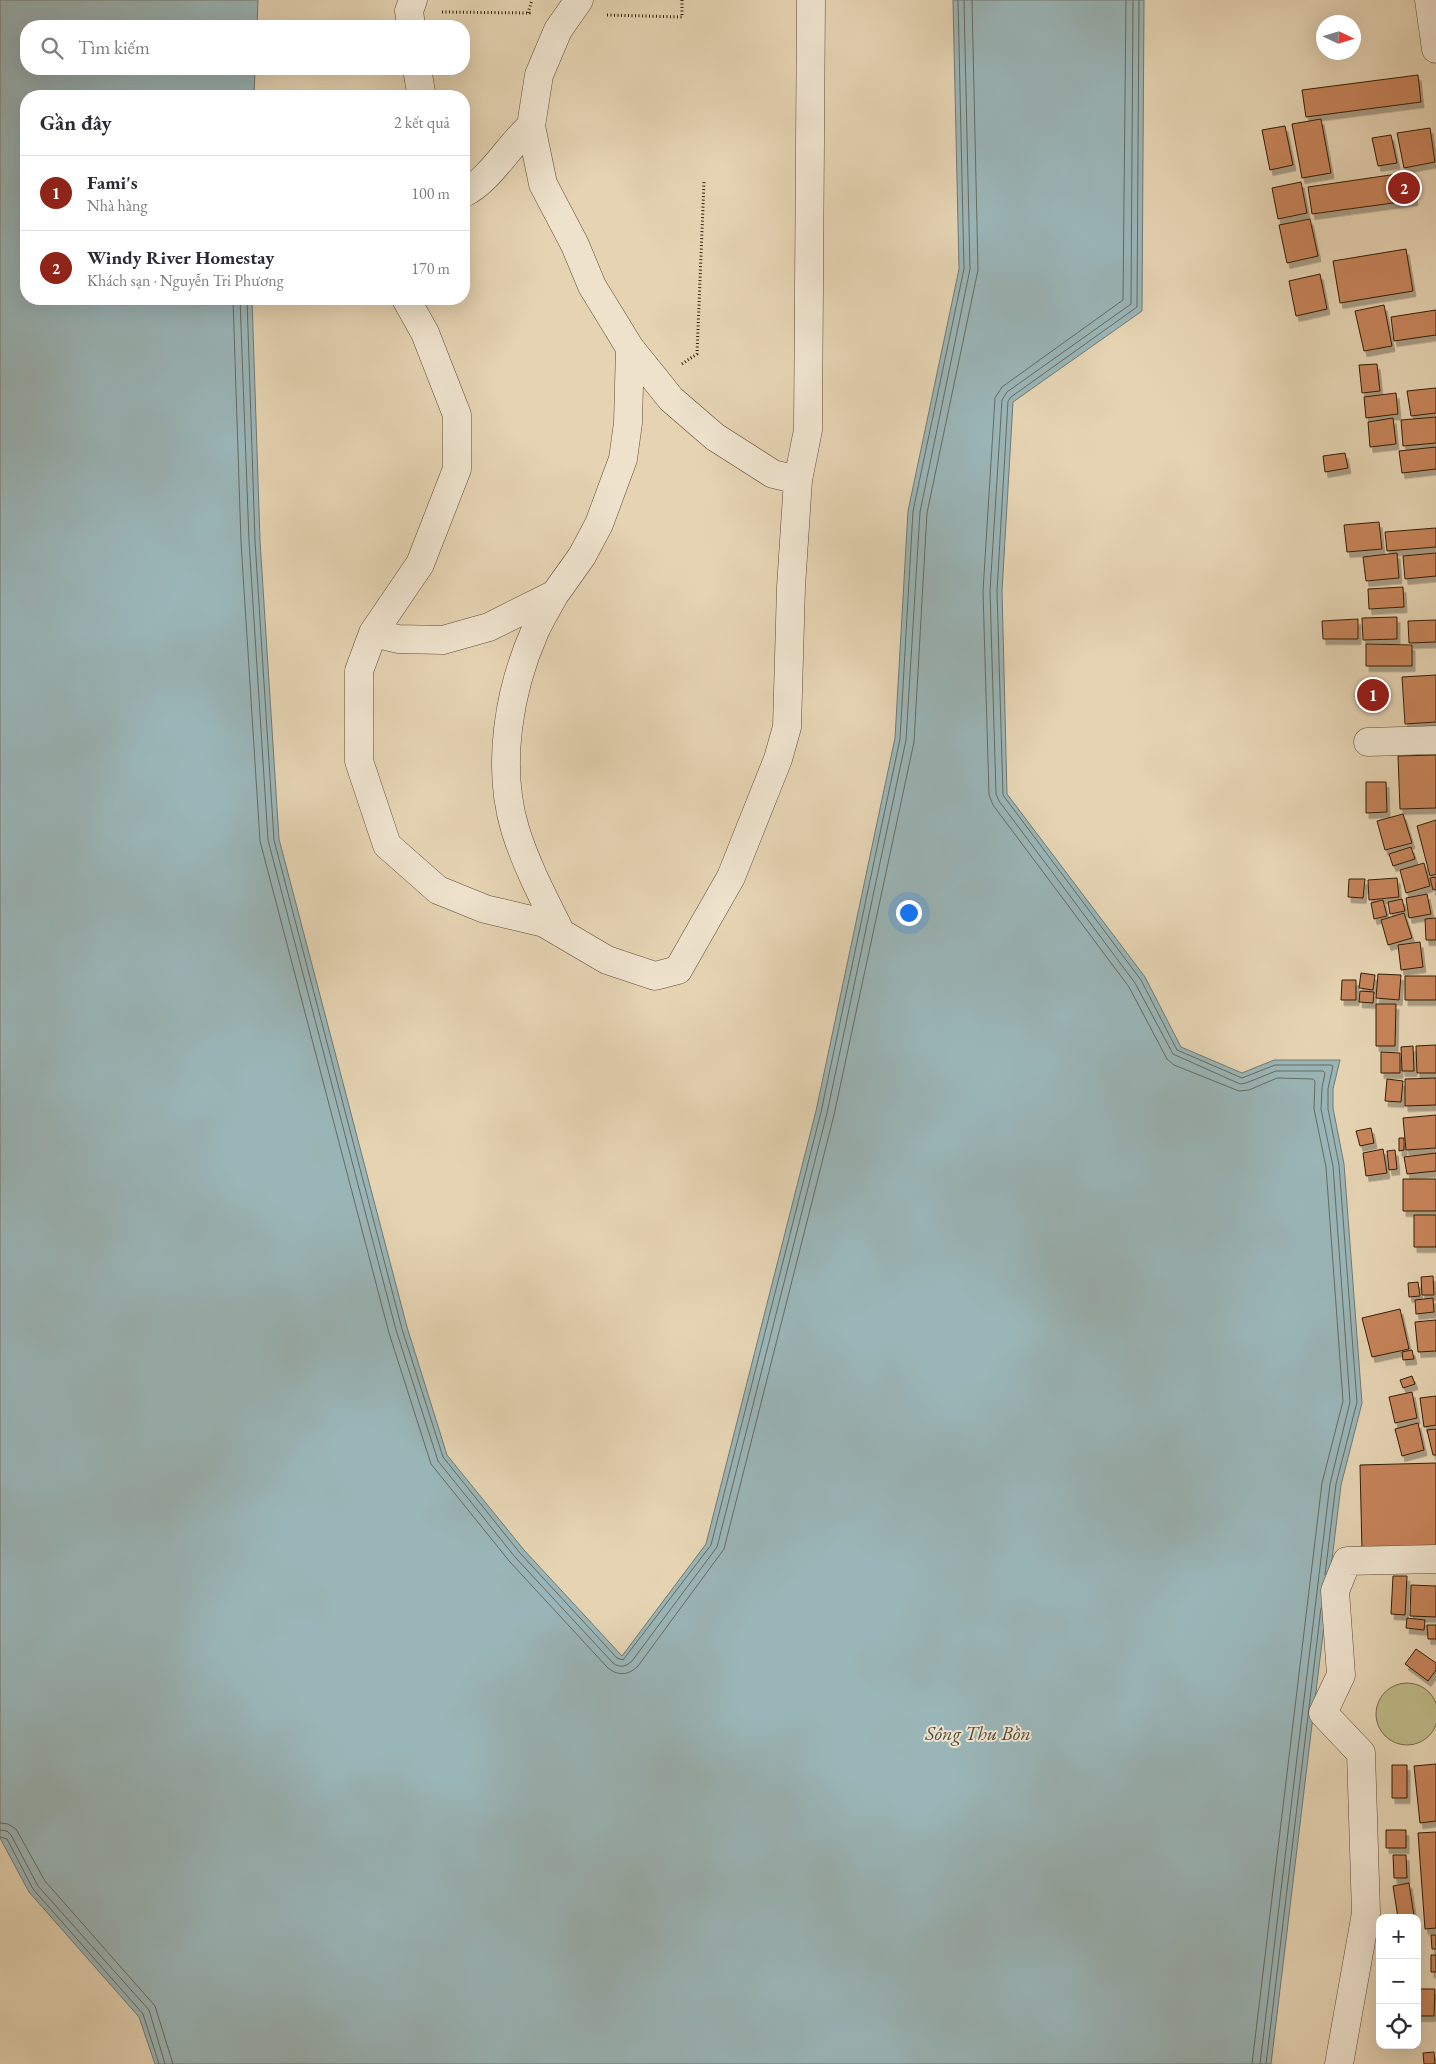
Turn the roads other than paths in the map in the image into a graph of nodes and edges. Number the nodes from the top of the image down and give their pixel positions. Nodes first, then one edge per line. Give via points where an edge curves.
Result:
1 (811, 0) edge
2 (1429, 0) edge
3 (574, 7) edge
4 (1436, 49) edge
5 (418, 75) edge
6 (421, 90) edge
7 (531, 126) junction
8 (470, 188) edge
9 (409, 305) edge
10 (630, 348) junction
11 (798, 480) junction
12 (555, 594) junction
13 (373, 633) junction
14 (1436, 740) edge
15 (1368, 742) dead end
16 (561, 933) junction
17 (1436, 1559) edge
18 (1340, 2064) edge

1 - 11 street via 808,430
2 - 4 street
3 - 7 street via 558,30 539,75
5 - 6 street
7 - 8 street via 498,164
7 - 10 street via 543,184 592,286
9 - 13 street via 425,333 457,415 457,469 420,564
10 - 11 street via 671,399 715,437 773,474
10 - 12 street via 628,423 623,459 599,524 582,556
11 - 16 street via 787,727 778,759 731,877 678,970 656,976 606,960
12 - 13 street via 489,627 443,640 398,639
12 - 16 street via 535,631 519,674 505,754 514,826 525,858
13 - 16 street via 359,671 359,761 388,844 438,890 485,909 544,923
14 - 15 street
17 - 18 street via 1347,1561 1335,1591 1341,1675 1324,1713 1360,1753 1366,1913

